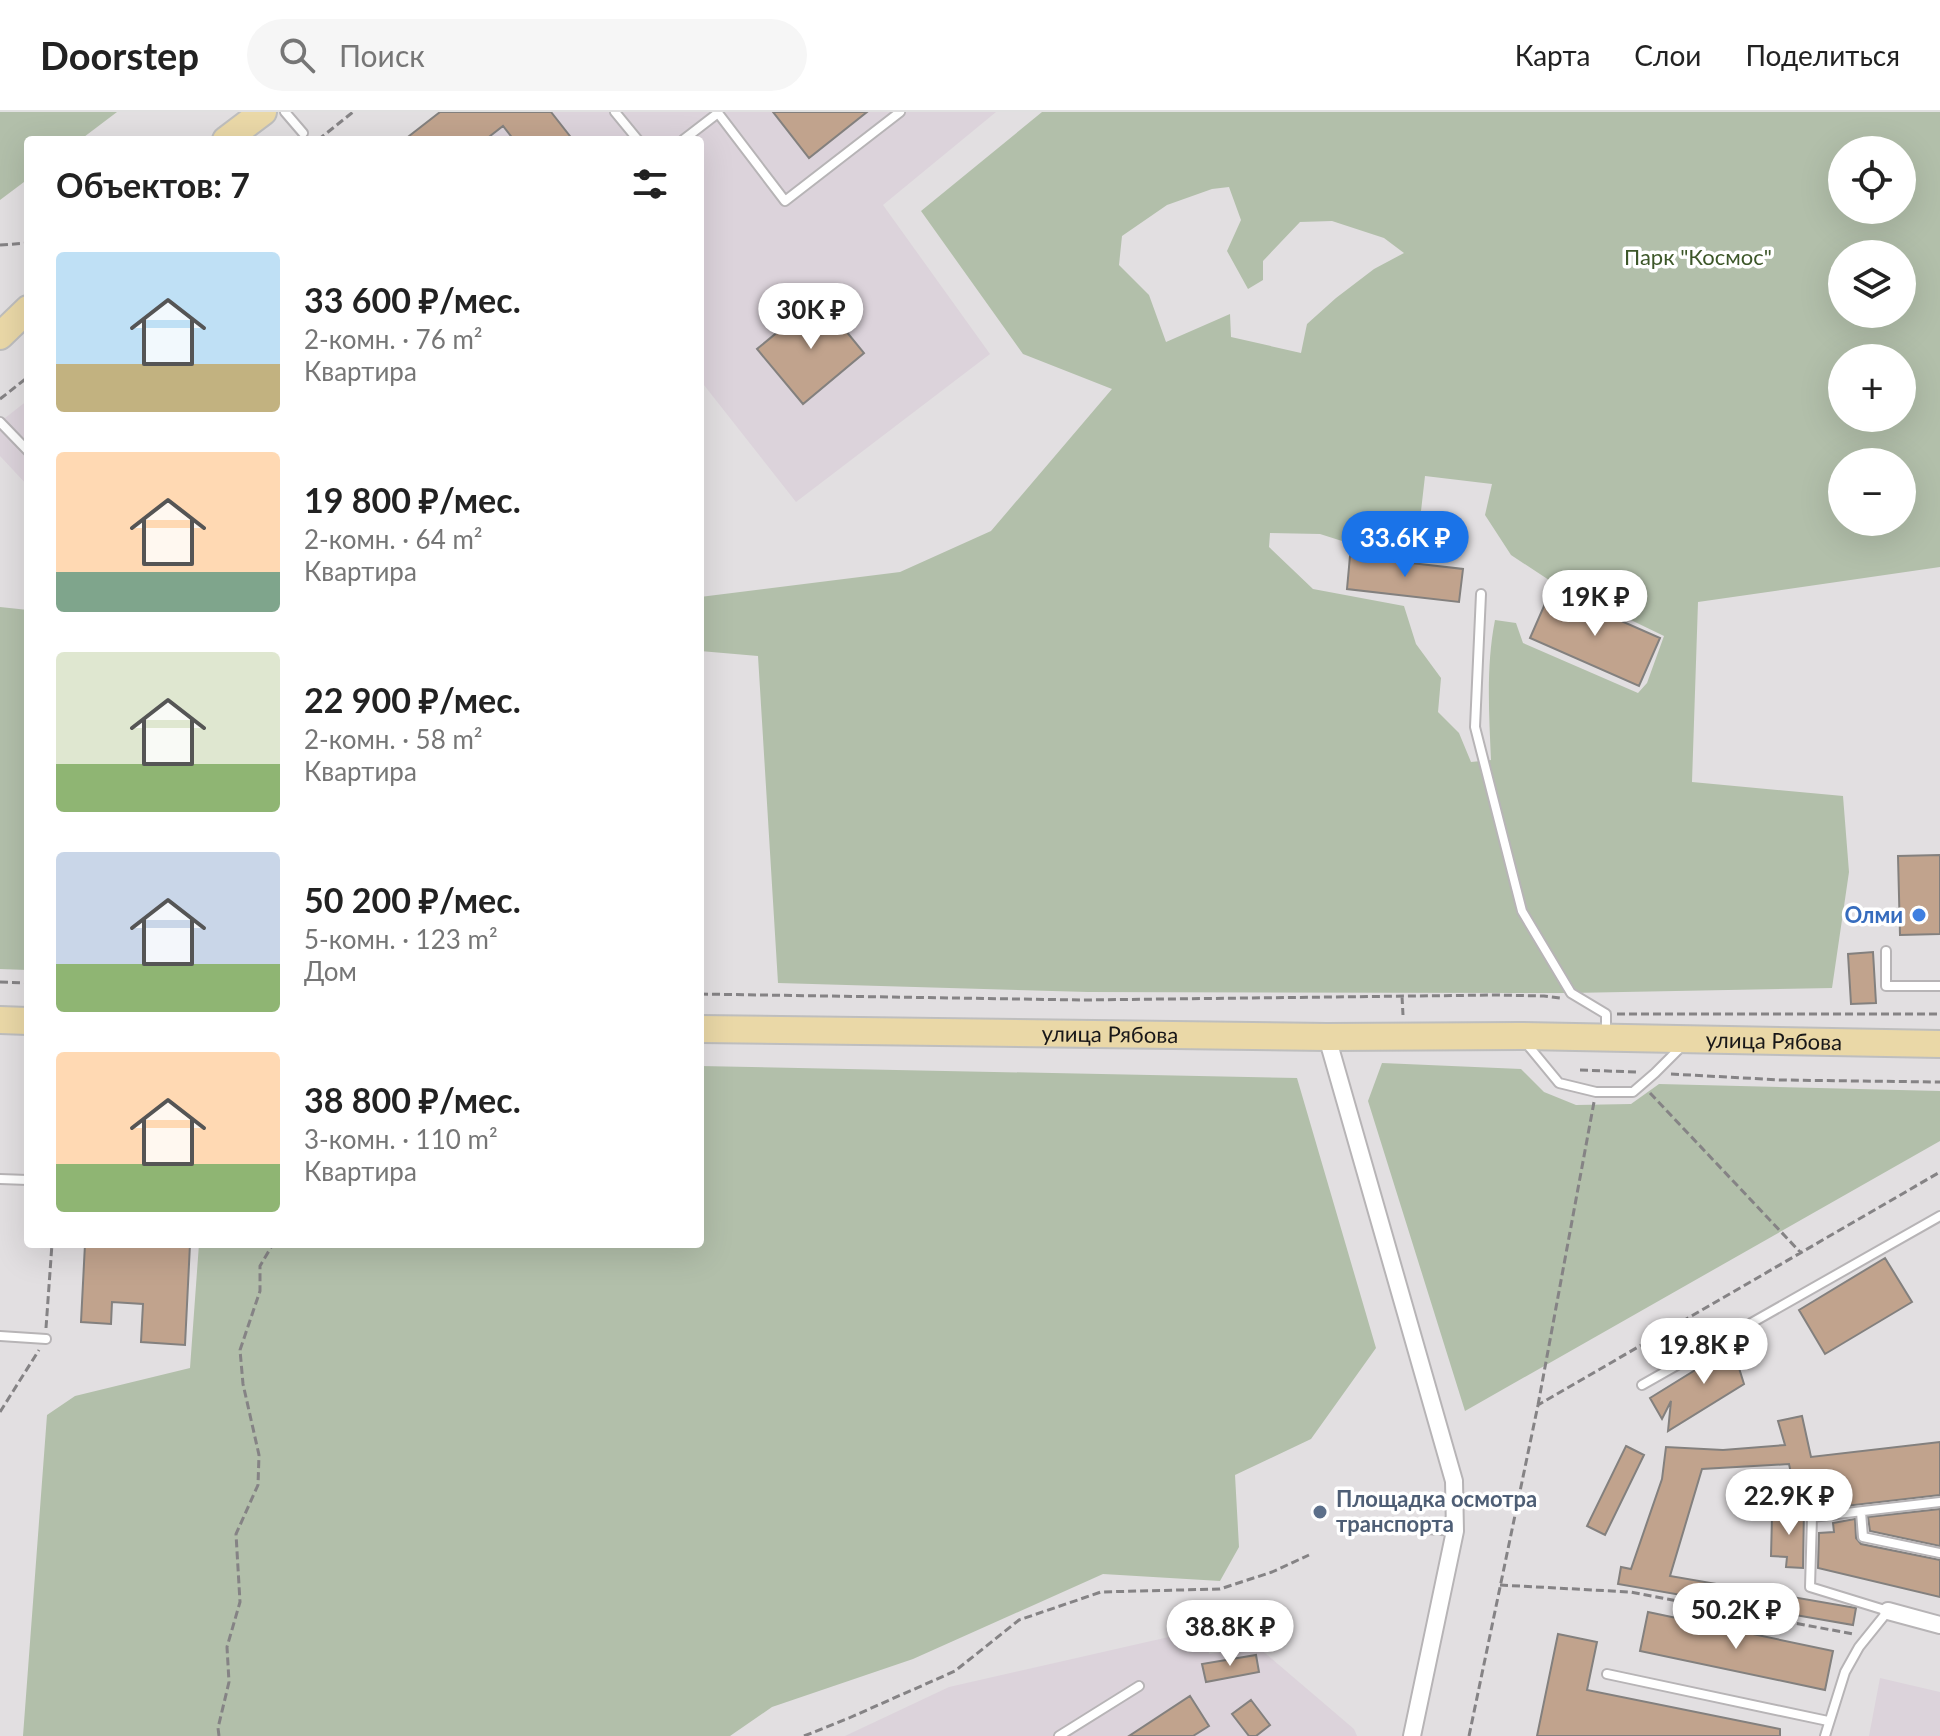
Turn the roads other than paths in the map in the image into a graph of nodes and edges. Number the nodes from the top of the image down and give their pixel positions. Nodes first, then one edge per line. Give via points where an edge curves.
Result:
1 (263, 112) edge
2 (285, 112) edge
3 (615, 112) edge
4 (718, 112) edge
5 (900, 112) edge
6 (303, 133) dead end
7 (231, 136) edge
8 (635, 136) edge
9 (688, 136) edge
10 (24, 313) edge
11 (0, 336) edge
12 (0, 422) edge
13 (24, 447) edge
14 (1481, 594) dead end
15 (1886, 951) dead end
16 (1940, 986) edge
17 (0, 1020) edge
18 (24, 1021) edge
19 (1606, 1026) junction
20 (704, 1029) edge
21 (1521, 1036) junction
22 (1327, 1037) junction
23 (1688, 1040) junction
24 (1940, 1044) edge
25 (0, 1179) edge
26 (24, 1180) edge
27 (1940, 1216) edge
28 (0, 1336) edge
29 (46, 1339) dead end
30 (1642, 1385) dead end
31 (1940, 1502) edge
32 (1861, 1512) junction
33 (1384, 1526) dead end
34 (1455, 1531) junction
35 (1940, 1553) edge
36 (1888, 1611) junction
37 (1940, 1625) edge
38 (1607, 1674) dead end
39 (1139, 1686) dead end
40 (1828, 1721) junction
41 (1059, 1736) edge
42 (1412, 1736) edge
43 (1825, 1736) edge

1 - 7 main road
2 - 6 lane
3 - 8 lane
4 - 5 lane via 785,201
4 - 9 lane
10 - 11 main road
12 - 13 lane
14 - 19 lane via 1475,727 1522,911 1571,993
15 - 16 lane via 1886,986
17 - 18 main road
19 - 21 main road, улица Рябова
19 - 23 main road, улица Рябова
20 - 22 main road, улица Рябова
21 - 22 main road, улица Рябова
21 - 23 lane via 1559,1083 1596,1092 1633,1092
22 - 34 street via 1454,1481
23 - 24 main road, улица Рябова
25 - 26 lane
27 - 30 lane
28 - 29 lane
31 - 32 lane
32 - 35 lane via 1863,1537
32 - 36 lane via 1812,1517 1810,1587
33 - 34 lane
34 - 42 street
36 - 37 street
36 - 40 lane via 1845,1672
38 - 40 lane
39 - 41 lane
40 - 43 lane

